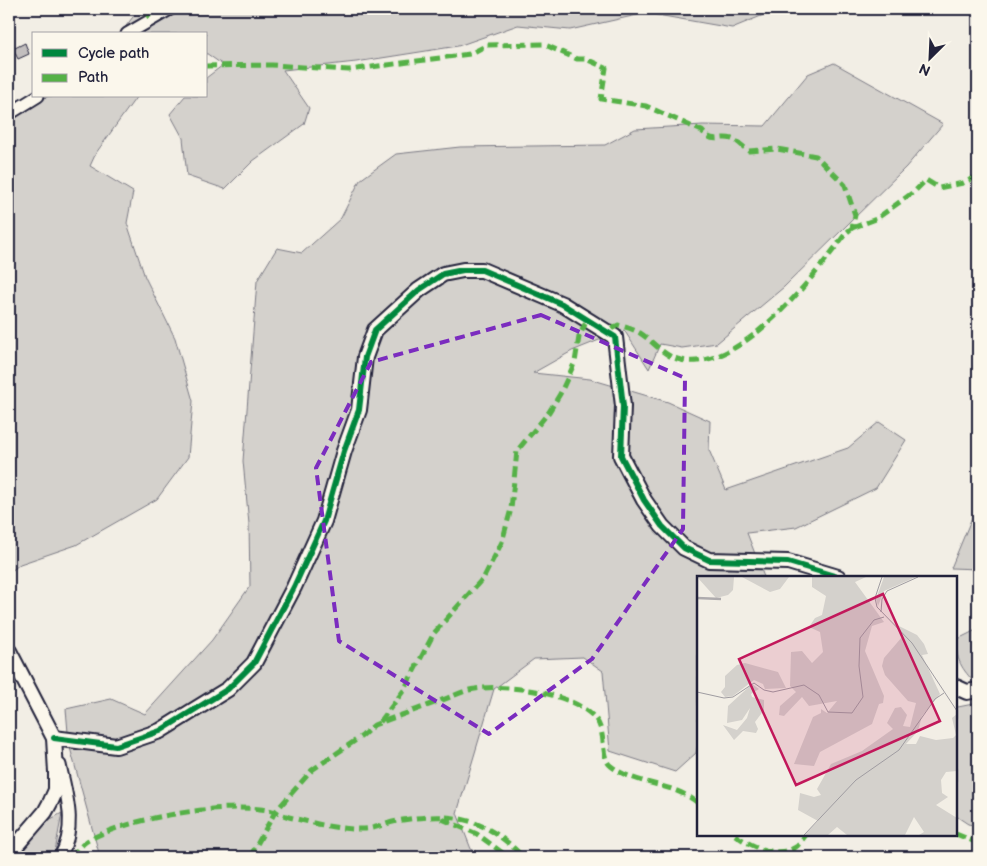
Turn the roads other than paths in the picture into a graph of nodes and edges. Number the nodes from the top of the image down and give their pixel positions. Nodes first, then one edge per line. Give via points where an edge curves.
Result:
1 (170, 9) edge
2 (130, 32) edge
3 (35, 98) edge
4 (9, 114) edge
5 (835, 576) edge
6 (9, 651) edge
7 (957, 687) edge
8 (978, 690) edge
9 (54, 738) junction
10 (9, 854) edge
11 (60, 857) edge

1 - 2 street
3 - 4 street
5 - 9 street via 788,562 709,560 684,548 662,526 644,500 621,456 623,406 615,337 562,304 482,270 443,274 419,290 375,330 365,357 359,410 324,521 254,663 228,689 160,731 116,746
6 - 9 street
7 - 8 street via 967,692
9 - 10 street via 56,790 52,801
9 - 11 street via 70,809 68,842

